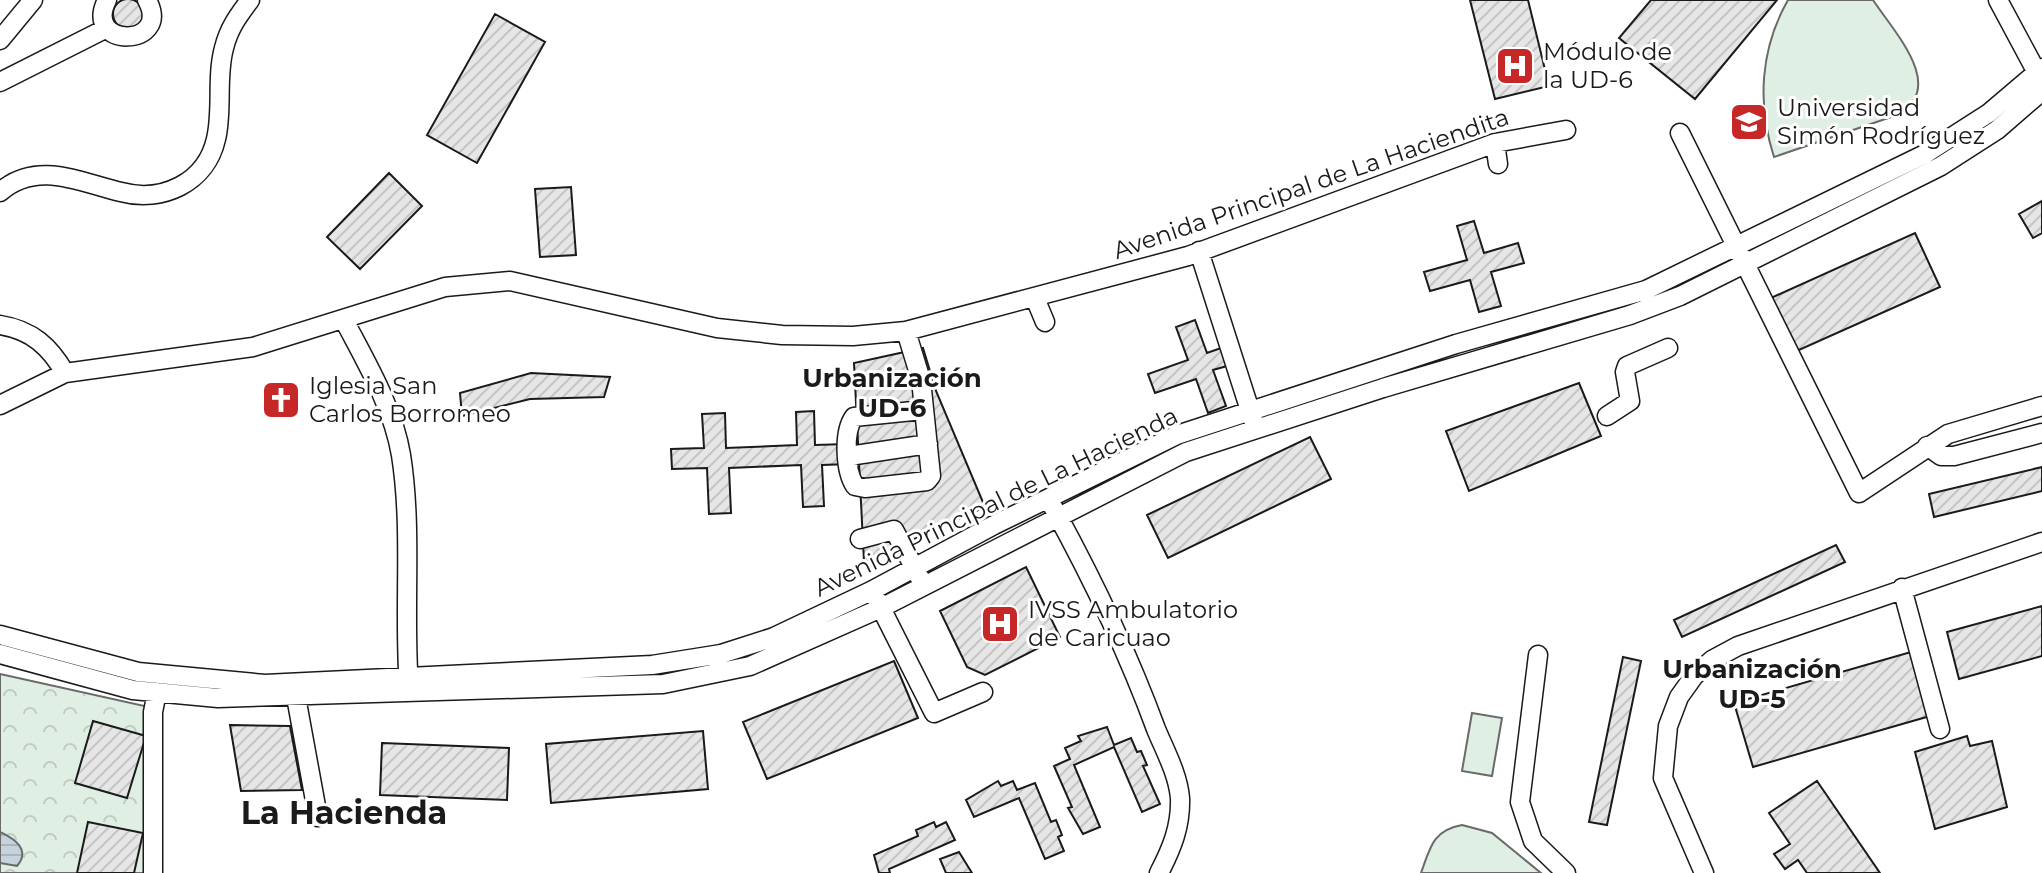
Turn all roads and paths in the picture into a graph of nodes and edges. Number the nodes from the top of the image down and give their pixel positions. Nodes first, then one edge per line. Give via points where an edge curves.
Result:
1 (33, 0) edge
2 (107, 0) edge
3 (147, 0) edge
4 (250, 0) edge
5 (1998, 0) edge
6 (107, 28) junction
7 (0, 40) edge
8 (2040, 78) edge
9 (0, 82) edge
10 (1566, 130) dead end
11 (1680, 133) dead end
12 (1495, 143) junction
13 (1498, 164) dead end
14 (0, 192) edge
15 (1199, 251) junction
16 (1035, 298) junction
17 (1649, 298) junction
18 (344, 320) junction
19 (1045, 322) dead end
20 (0, 325) edge
21 (906, 331) junction
22 (1668, 348) dead end
23 (65, 373) junction
24 (0, 405) edge
25 (2042, 406) edge
26 (923, 410) junction
27 (1607, 416) dead end
28 (1253, 420) junction
29 (2042, 433) edge
30 (928, 444) junction
31 (1927, 446) junction
32 (849, 456) junction
33 (1048, 499) junction
34 (1058, 517) junction
35 (860, 539) dead end
36 (2042, 542) edge
37 (920, 577) junction
38 (1902, 588) junction
39 (871, 591) junction
40 (881, 608) junction
41 (0, 635) edge
42 (0, 654) edge
43 (1538, 655) dead end
44 (409, 685) junction
45 (295, 690) junction
46 (157, 692) junction
47 (983, 692) dead end
48 (1940, 729) dead end
49 (318, 817) dead end
50 (153, 873) edge
51 (1159, 873) edge
52 (1566, 873) edge
53 (1704, 873) edge

1 - 7 street
2 - 6 street
3 - 6 street via 151,18 141,34 123,38
4 - 14 street via 230,25 216,140 192,179 176,190 132,195 54,174 32,174 14,179
5 - 8 street
6 - 9 street
8 - 17 street, Avenida Principal de La Hacienda via 1925,154
8 - 17 street, Avenida Principal de La Hacienda via 1997,130 1902,195 1680,296
10 - 12 street, Avenida Principal de La Haciendita
11 - 31 street via 1859,493
12 - 13 street
12 - 15 street, Avenida Principal de La Haciendita via 1300,220
15 - 16 street, Avenida Principal de La Haciendita
15 - 28 street
16 - 19 street
16 - 21 street, Avenida Principal de La Haciendita
17 - 28 street, Avenida Principal de La Hacienda
18 - 21 street, Avenida Principal de La Haciendita via 445,287 510,275 717,328 782,335
18 - 23 street, Avenida Principal de La Haciendita via 253,347
18 - 44 street via 383,397 400,453
20 - 23 street via 33,336 51,349
21 - 26 street via 921,380
22 - 27 street via 1627,366 1630,401
23 - 24 street, Avenida Principal de La Haciendita
25 - 31 street via 1948,434
26 - 30 street
26 - 32 street via 854,417 848,430
28 - 33 street, Avenida Principal de La Hacienda via 1177,435
28 - 34 street, Avenida Principal de La Hacienda
29 - 31 street via 1954,456 1941,456
30 - 32 street
30 - 32 street via 932,470 927,481 860,488 849,475
33 - 34 street
33 - 37 street, Avenida Principal de La Hacienda
34 - 37 street, Avenida Principal de La Hacienda
34 - 51 street via 1143,694 1174,772 1180,821
35 - 37 street via 894,530
36 - 38 street
37 - 39 street, Avenida Principal de La Hacienda
37 - 40 street, Avenida Principal de La Hacienda
38 - 48 street
38 - 53 street via 1738,646 1712,660 1679,697 1668,726 1663,778
39 - 40 street
39 - 44 street, Avenida Principal de La Hacienda via 765,640 703,658
40 - 44 street, Avenida Principal de La Hacienda via 750,666 704,678 663,684
40 - 47 street via 934,713
41 - 45 street, Avenida Principal de La Hacienda via 138,672
42 - 46 street, Avenida Principal de La Hacienda
43 - 52 street via 1520,802 1533,841
44 - 45 street, Avenida Principal de La Hacienda
45 - 46 street, Avenida Principal de La Hacienda via 218,698
45 - 49 street
46 - 50 street

